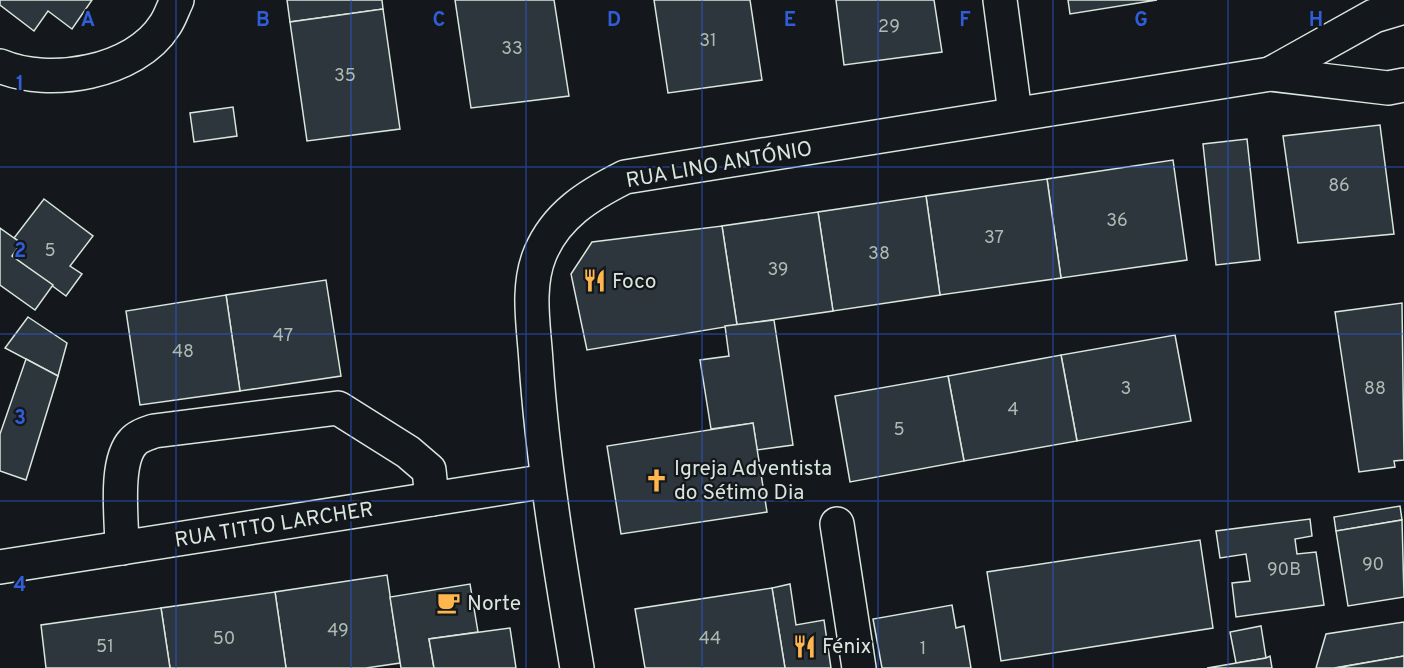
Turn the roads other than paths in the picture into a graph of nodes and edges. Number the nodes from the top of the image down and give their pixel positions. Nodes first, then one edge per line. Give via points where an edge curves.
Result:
1 (177, 0) edge
2 (1000, 0) edge
3 (1404, 7) edge
4 (0, 66) edge
5 (1270, 74) junction
6 (1404, 85) edge
7 (1015, 113) junction
8 (548, 481) junction
9 (432, 499) junction
10 (837, 524) dead end
11 (122, 548) junction
12 (0, 567) edge
13 (578, 668) edge
14 (859, 668) edge

1 - 4 street via 165,27 130,56 107,67 60,77 15,73
2 - 7 street
3 - 5 street, RUA LINO ANTÓNIO via 1374,16
5 - 6 street, RUA LINO ANTÓNIO via 1388,88
5 - 7 street, RUA LINO ANTÓNIO
7 - 8 street, RUA LINO ANTÓNIO via 625,177 574,206 540,254 533,279 532,310
8 - 9 street, RUA TITTO LARCHER
8 - 13 street, RUA LINO ANTÓNIO
9 - 11 street, RUA TITTO LARCHER
9 - 11 street via 429,470 408,452 338,408 154,431 132,442 124,456
10 - 14 street
11 - 12 street, RUA TITTO LARCHER

